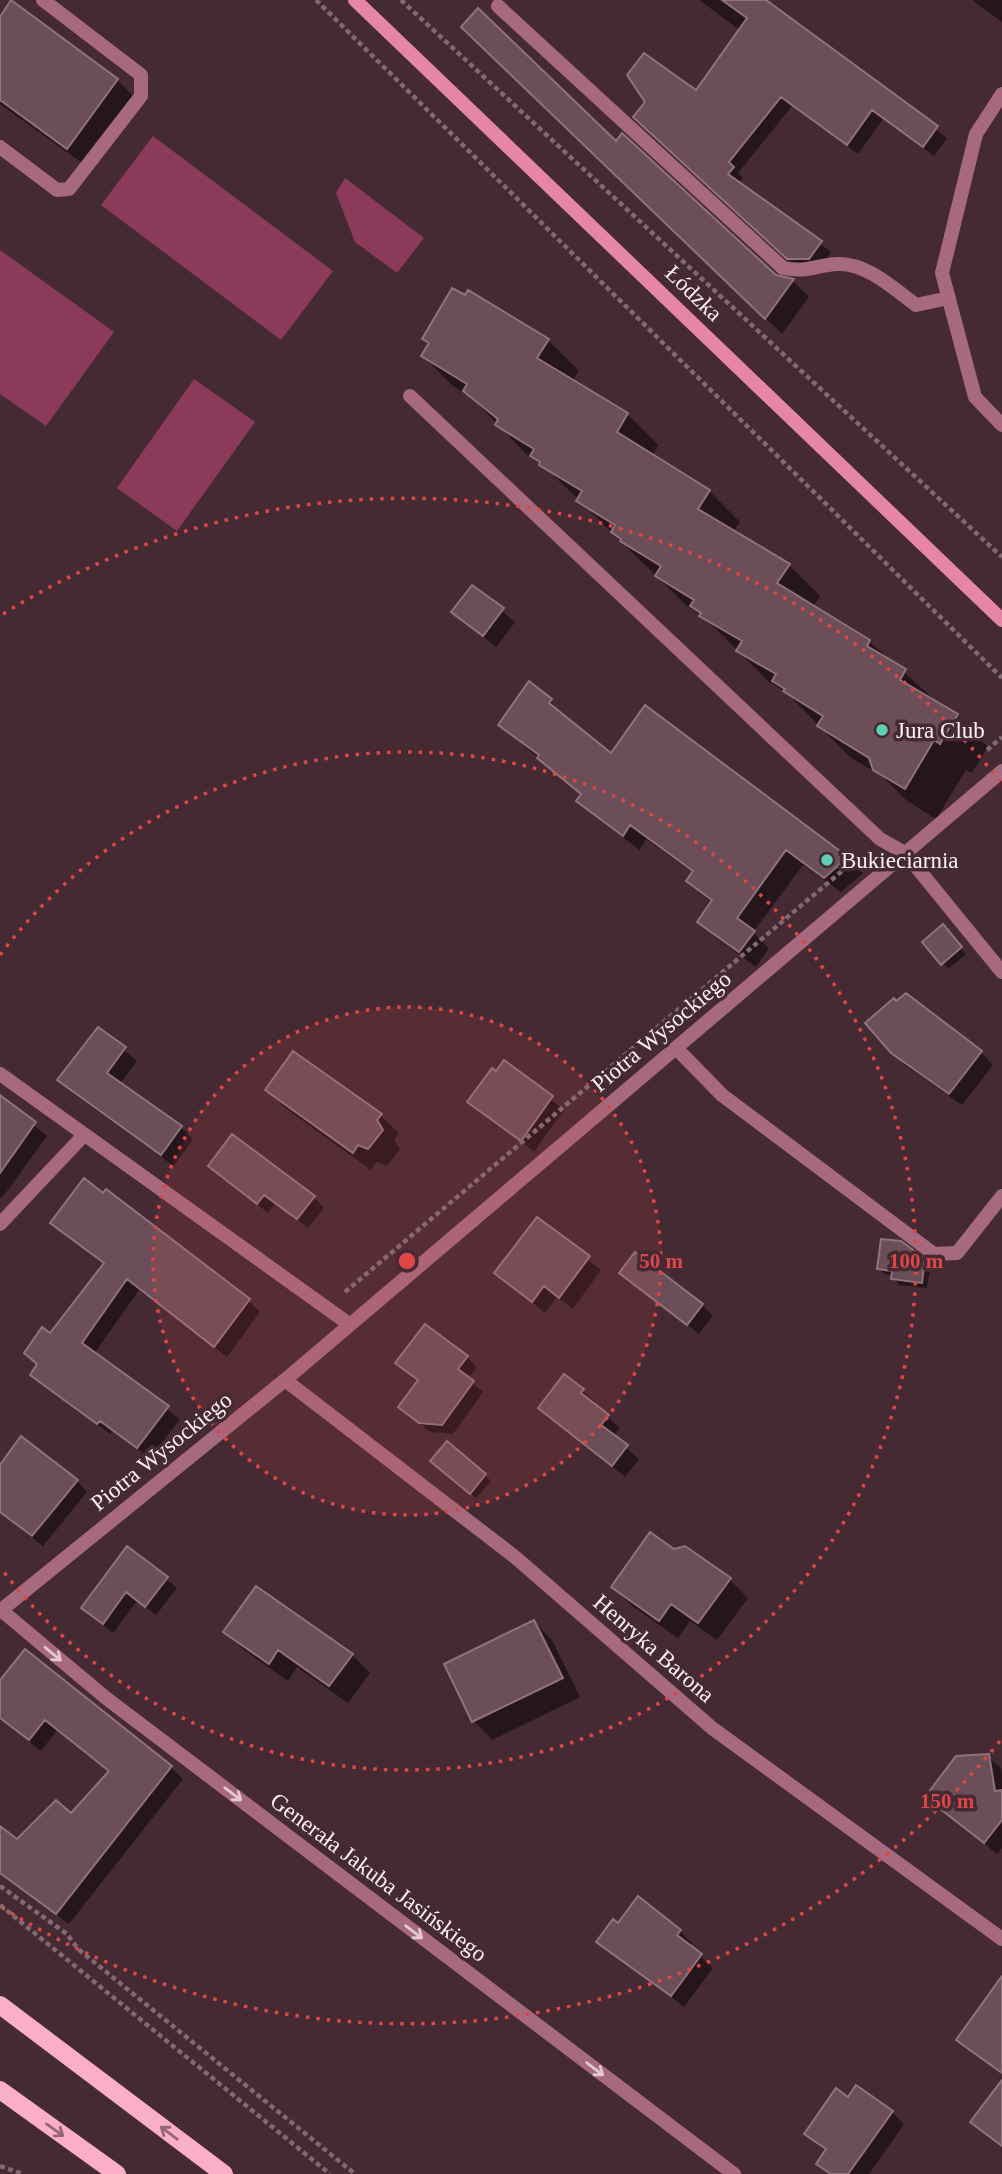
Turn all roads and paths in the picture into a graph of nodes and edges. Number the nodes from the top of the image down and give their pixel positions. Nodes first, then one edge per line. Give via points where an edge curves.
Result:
1 (43, 0) edge
2 (316, 0) edge
3 (355, 0) edge
4 (401, 0) edge
5 (498, 6) dead end
6 (1002, 94) edge
7 (0, 147) edge
8 (949, 298) junction
9 (410, 396) dead end
10 (1002, 425) edge
11 (1002, 557) edge
12 (1002, 620) edge
13 (1002, 678) edge
14 (1002, 771) edge
15 (905, 853) junction
16 (1002, 972) edge
17 (676, 1048) junction
18 (0, 1074) edge
19 (84, 1135) junction
20 (1002, 1195) edge
21 (0, 1224) edge
22 (349, 1324) junction
23 (285, 1380) junction
24 (1, 1611) edge
25 (0, 1886) edge
26 (0, 1905) edge
27 (1002, 1938) edge
28 (0, 2004) edge
29 (0, 2091) edge
30 (0, 2166) edge
31 (23, 2174) edge
32 (117, 2174) edge
33 (224, 2174) edge
34 (330, 2174) edge
35 (355, 2174) edge
36 (734, 2174) edge

1 - 7 street via 141,75 141,96 69,189 57,190
2 - 13 path
3 - 12 street, Łódzka
4 - 11 path
5 - 8 street via 783,268 803,272 839,264 861,268 916,305
6 - 8 street via 976,134 942,273
8 - 10 street via 975,397
9 - 15 street via 880,839
14 - 15 street, Piotra Wysockiego
15 - 16 street
15 - 17 street, Piotra Wysockiego
17 - 20 street via 722,1095 934,1254 957,1253
17 - 22 street, Piotra Wysockiego
18 - 19 street
19 - 21 street
19 - 22 street
22 - 23 street, Piotra Wysockiego
23 - 24 street, Piotra Wysockiego
23 - 27 street, Henryka Barona via 515,1557 712,1728
24 -> 36 street, Generała Jakuba Jasińskiego via 106,1698
25 - 35 path via 67,1934 78,1949
26 - 34 path
33 -> 28 main road
29 -> 32 main road
30 - 31 path

